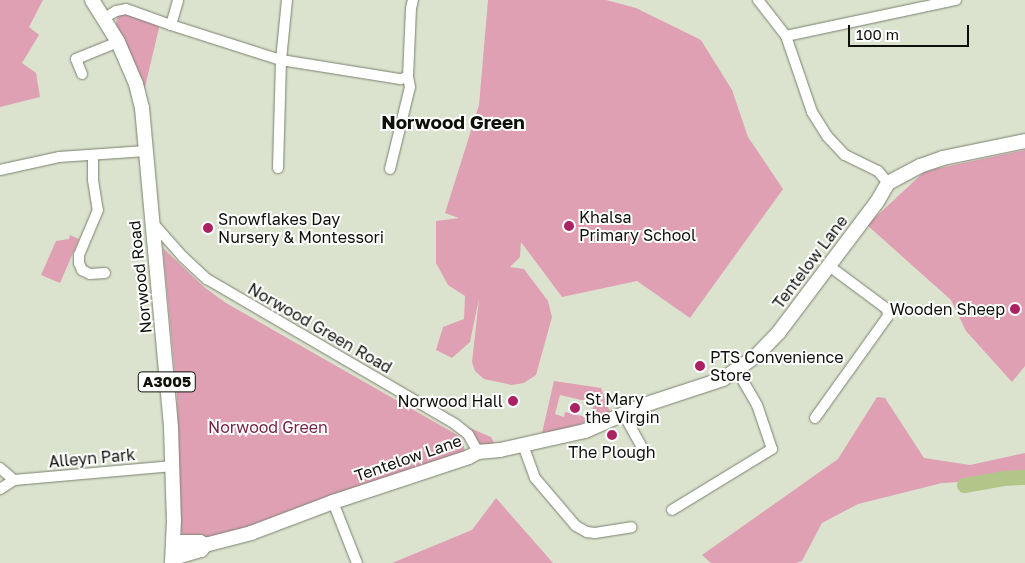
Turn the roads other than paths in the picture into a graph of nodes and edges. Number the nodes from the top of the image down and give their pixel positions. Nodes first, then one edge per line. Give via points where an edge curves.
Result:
1 (92, 0) edge
2 (178, 0) edge
3 (287, 0) edge
4 (413, 0) edge
5 (758, 0) edge
6 (956, 0) edge
7 (104, 18) junction
8 (171, 26) junction
9 (786, 36) junction
10 (118, 42) junction
11 (282, 60) junction
12 (82, 74) dead end
13 (408, 77) junction
14 (1025, 141) edge
15 (146, 151) junction
16 (92, 155) junction
17 (278, 168) dead end
18 (390, 169) dead end
19 (0, 170) edge
20 (888, 183) junction
21 (152, 222) junction
22 (829, 266) junction
23 (105, 273) dead end
24 (736, 371) junction
25 (623, 414) junction
26 (815, 418) dead end
27 (523, 444) junction
28 (644, 451) dead end
29 (478, 452) junction
30 (173, 466) junction
31 (0, 468) edge
32 (14, 480) junction
33 (0, 489) edge
34 (333, 502) junction
35 (672, 510) dead end
36 (632, 527) dead end
37 (174, 542) junction
38 (205, 545) junction
39 (172, 561) edge
40 (358, 563) edge

1 - 7 main road, Norwood Road / A3005
2 - 8 street
3 - 11 street
4 - 13 street
5 - 9 street
6 - 9 street
7 - 8 street via 126,9
7 - 10 main road, Norwood Road / A3005
8 - 11 street
9 - 20 street via 812,112 827,136 845,155 878,171
10 - 12 street via 76,58
10 - 15 main road, Norwood Road / A3005 via 140,98
11 - 13 street via 400,79
11 - 17 street
13 - 18 street via 410,86
14 - 20 main road, Tentelow Lane via 943,158
15 - 16 street
15 - 21 main road, Norwood Road / A3005
16 - 19 street via 30,162
16 - 23 street via 98,210 79,255 79,263 82,270 90,274
20 - 22 main road, Tentelow Lane
21 - 29 street, Norwood Green Road via 207,279 448,420 468,434
21 - 30 main road, Norwood Road / A3005
22 - 24 main road, Tentelow Lane via 779,332
22 - 26 street via 887,309 888,316
24 - 25 main road, Tentelow Lane via 711,384
24 - 35 street via 758,405 772,449
25 - 27 main road, Tentelow Lane via 585,431
25 - 28 street
27 - 29 main road, Tentelow Lane
27 - 36 street via 535,478 576,526 595,533
29 - 34 main road, Tentelow Lane
30 - 32 street, Alleyn Park
30 - 37 main road, Norwood Road / A3005
31 - 32 street
32 - 33 street
34 - 38 main road, Tentelow Lane via 251,533
34 - 40 street
37 - 38 main road, Tentelow Lane via 200,542
37 - 39 main road, Norwood Road / A3005
38 - 39 main road, Tentelow Lane

